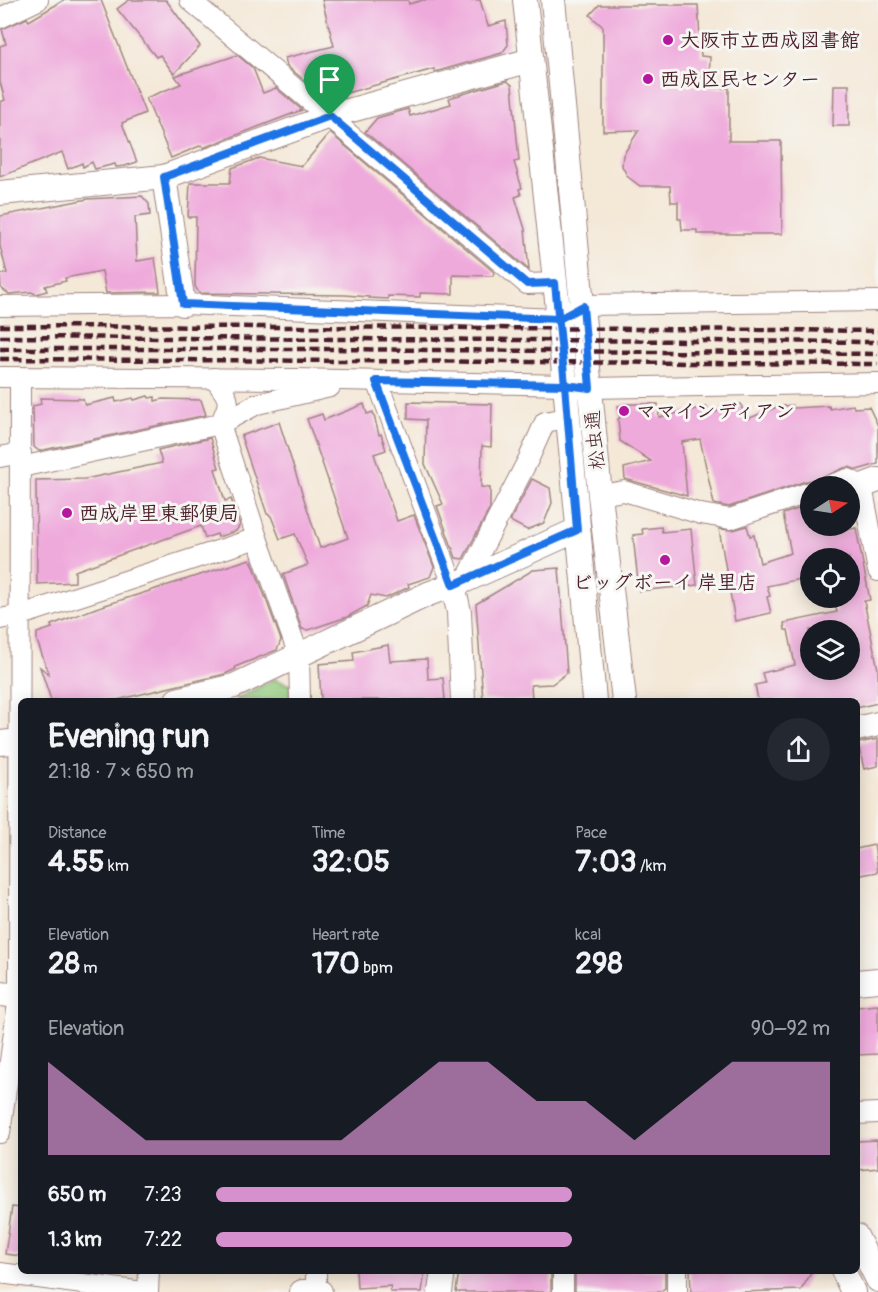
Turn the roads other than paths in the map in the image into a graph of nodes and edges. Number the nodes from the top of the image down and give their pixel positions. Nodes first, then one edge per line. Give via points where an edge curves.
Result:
1 (38, 0) edge
2 (190, 0) edge
3 (525, 0) edge
4 (554, 0) edge
5 (0, 18) edge
6 (531, 60) junction
7 (330, 116) junction
8 (164, 177) junction
9 (0, 193) edge
10 (555, 283) junction
11 (878, 301) edge
12 (183, 304) junction
13 (0, 306) edge
14 (583, 306) junction
15 (559, 319) junction
16 (0, 377) edge
17 (20, 377) junction
18 (214, 378) junction
19 (356, 380) junction
20 (376, 381) junction
21 (565, 385) junction
22 (877, 386) edge
23 (590, 388) junction
24 (567, 418) junction
25 (220, 424) junction
26 (0, 458) edge
27 (21, 460) junction
28 (870, 483) edge
29 (600, 495) junction
30 (800, 495) edge
31 (577, 530) junction
32 (257, 538) junction
33 (878, 571) edge
34 (459, 582) junction
35 (21, 615) junction
36 (0, 619) edge
37 (299, 656) junction
38 (185, 698) edge
39 (300, 698) edge
40 (463, 698) edge
41 (594, 698) edge
42 (624, 698) edge
43 (878, 724) edge
44 (860, 728) edge
45 (13, 742) edge
46 (878, 980) edge
47 (860, 982) edge
48 (13, 995) edge
49 (878, 1113) edge
50 (860, 1114) edge
51 (0, 1133) edge
52 (860, 1244) edge
53 (0, 1273) edge
54 (148, 1274) edge
55 (442, 1274) edge
56 (563, 1274) edge
57 (676, 1274) edge
58 (845, 1274) edge
59 (878, 1280) edge
60 (146, 1292) edge
61 (440, 1292) edge
62 (563, 1292) edge
63 (677, 1292) edge
64 (853, 1292) edge

1 - 5 street
2 - 7 street
3 - 6 street, 松虫通
4 - 14 street, 松虫通
6 - 7 street
6 - 10 street, 松虫通
7 - 8 street
7 - 10 street via 527,284
8 - 9 street
8 - 12 street
10 - 15 street, 松虫通
11 - 14 street
12 - 13 street
12 - 15 street
14 - 15 street
14 - 23 street, 松虫通
15 - 21 street, 松虫通
16 - 17 street
17 - 18 street
17 - 27 street
18 - 19 street
18 - 25 street via 229,406
19 - 20 street
19 - 25 street via 257,404
20 - 21 street
20 - 34 street
21 - 23 street
21 - 24 street, 松虫通
22 - 23 street
23 - 29 street, 松虫通
24 - 31 street, 松虫通
24 - 34 street via 545,422
25 - 27 street
25 - 32 street
26 - 27 street
27 - 35 street
28 - 33 street
29 - 30 street via 624,491 730,519
29 - 42 street, 松虫通
31 - 34 street
31 - 41 street, 松虫通
32 - 35 street
32 - 37 street
34 - 37 street
34 - 40 street
35 - 36 street
35 - 45 street
37 - 38 street via 234,686
37 - 39 street
43 - 44 street
45 - 48 street
46 - 47 street
48 - 51 street
49 - 50 street
52 - 59 street
53 - 60 street
54 - 60 street
55 - 61 street
56 - 62 street
57 - 63 street
58 - 64 street

